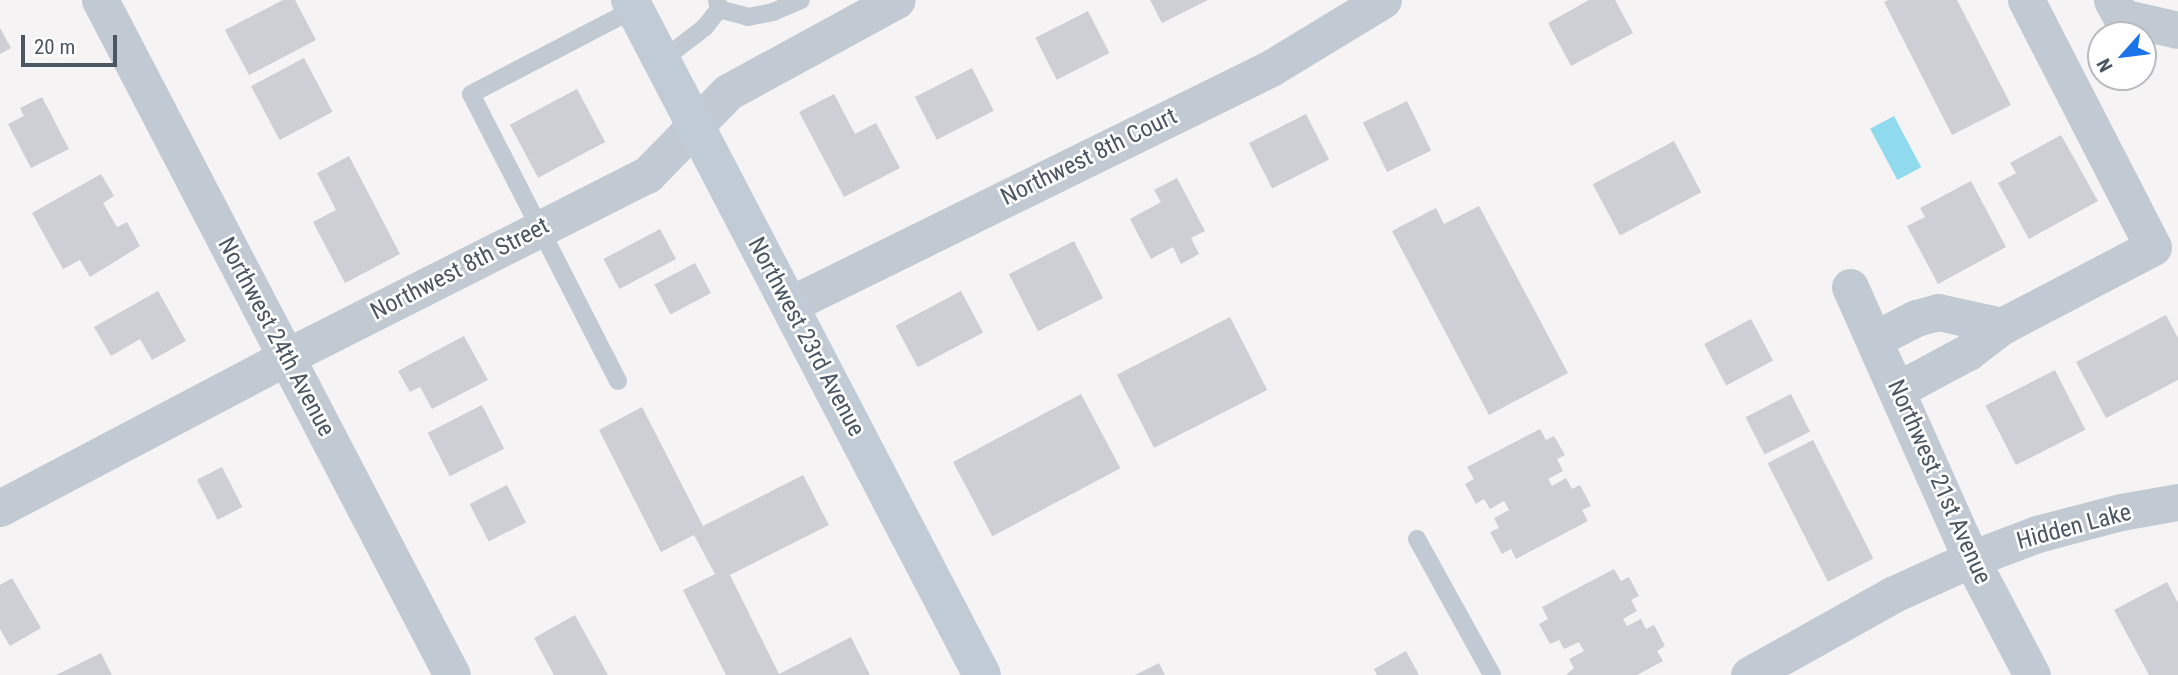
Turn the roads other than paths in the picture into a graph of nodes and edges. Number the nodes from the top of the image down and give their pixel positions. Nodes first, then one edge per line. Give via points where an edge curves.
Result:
1 (100, 0) edge
2 (801, 0) edge
3 (1383, 0) edge
4 (2026, 0) edge
5 (2112, 0) edge
6 (883, 3) edge
7 (632, 4) edge
8 (718, 5) edge
9 (2178, 30) edge
10 (662, 61) junction
11 (695, 125) junction
12 (540, 229) junction
13 (1850, 287) dead end
14 (789, 305) junction
15 (2001, 326) junction
16 (1875, 339) junction
17 (286, 357) junction
18 (618, 381) dead end
19 (1898, 390) junction
20 (2178, 502) edge
21 (0, 509) edge
22 (1417, 539) dead end
23 (1971, 559) junction
24 (452, 675) edge
25 (982, 675) edge
26 (1492, 675) edge
27 (1749, 675) edge
28 (2032, 675) edge

1 - 17 street, Northwest 24th Avenue
2 - 8 lane via 748,17
3 - 14 street, Northwest 8th Court via 1271,68
4 - 15 street via 2153,247
5 - 9 street via 2121,16
6 - 11 street, Northwest 8th Street via 728,92
7 - 10 main road, Northwest 23rd Avenue
7 - 12 lane via 471,94
8 - 10 lane via 705,27
10 - 11 main road, Northwest 23rd Avenue
11 - 12 street, Northwest 8th Street via 647,175
11 - 14 main road, Northwest 23rd Avenue
12 - 17 street, Northwest 8th Street
12 - 18 lane
13 - 16 street, Northwest 21st Avenue
14 - 25 main road, Northwest 23rd Avenue
15 - 16 street via 1938,312
15 - 19 street via 1968,352
16 - 19 street, Northwest 21st Avenue
17 - 21 street, Northwest 8th Street
17 - 24 street, Northwest 24th Avenue
19 - 23 street, Northwest 21st Avenue
20 - 23 street, Hidden Lake via 2037,534
22 - 26 lane
23 - 27 street, Hidden Lake via 1894,594
23 - 28 street, Northwest 21st Avenue

